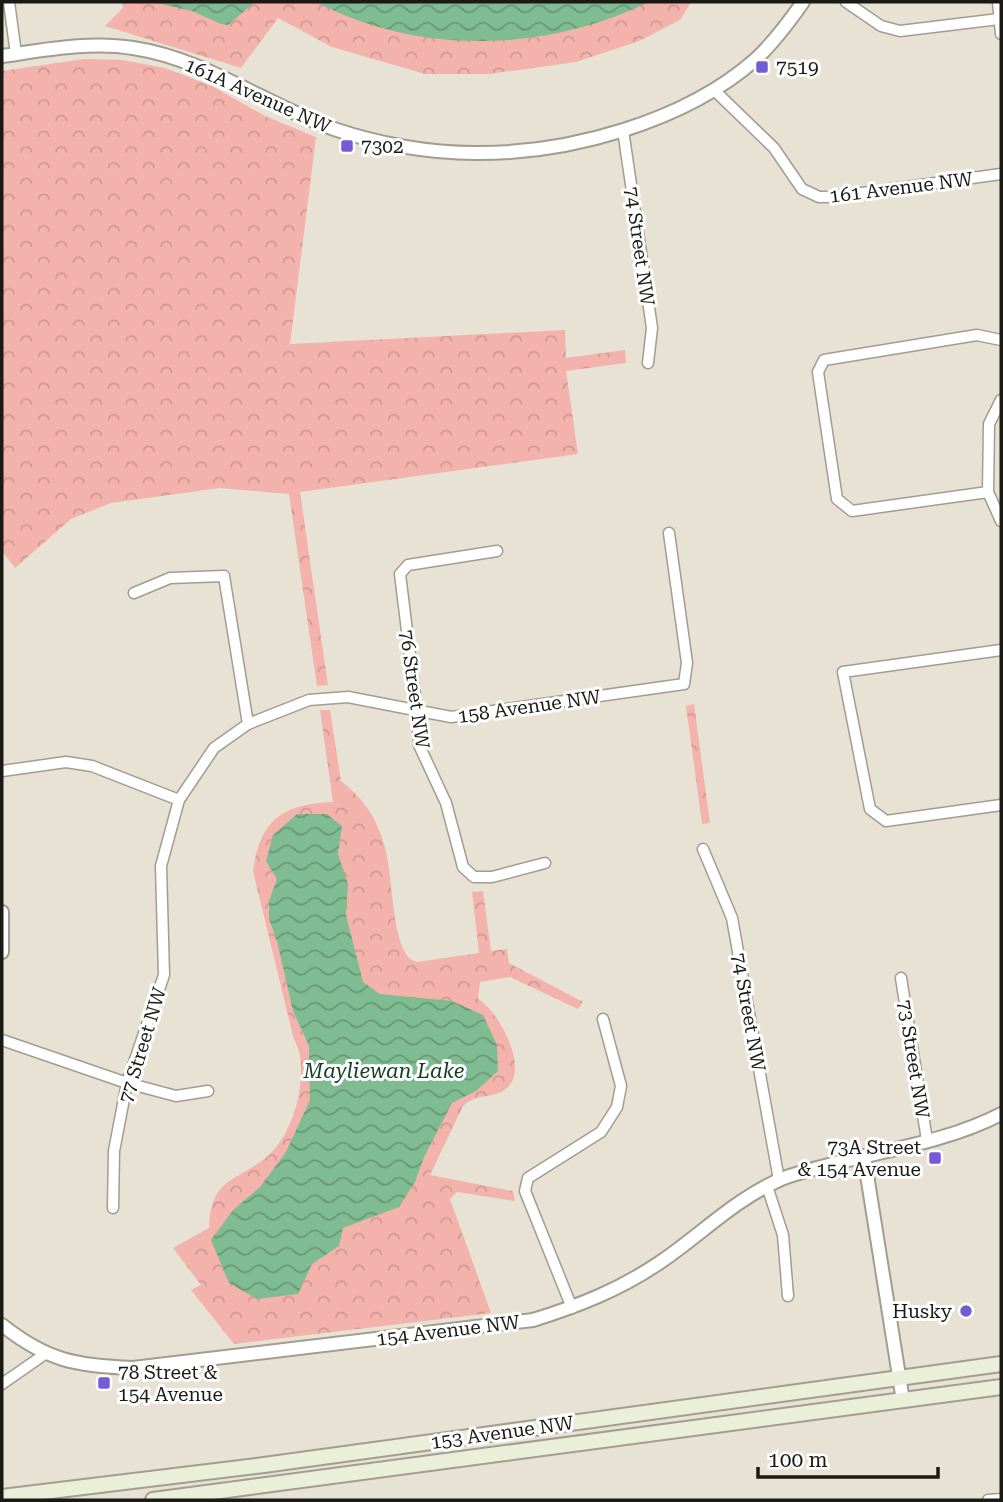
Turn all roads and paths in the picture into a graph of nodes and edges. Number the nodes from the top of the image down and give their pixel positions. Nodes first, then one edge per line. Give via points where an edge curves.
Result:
1 (9, 2) edge
2 (803, 2) edge
3 (846, 2) edge
4 (998, 2) edge
5 (999, 19) junction
6 (1001, 34) edge
7 (16, 54) junction
8 (2, 55) edge
9 (714, 90) junction
10 (623, 130) junction
11 (1001, 174) edge
12 (1001, 340) edge
13 (648, 363) dead end
14 (1001, 400) edge
15 (988, 492) junction
16 (1001, 521) edge
17 (669, 533) dead end
18 (497, 551) dead end
19 (134, 593) dead end
20 (1001, 650) edge
21 (417, 712) junction
22 (248, 724) junction
23 (2, 771) edge
24 (179, 800) junction
25 (1001, 804) edge
26 (704, 849) dead end
27 (545, 863) dead end
28 (2, 912) edge
29 (2, 952) edge
30 (901, 978) dead end
31 (603, 1019) dead end
32 (2, 1040) edge
33 (127, 1083) junction
34 (208, 1091) dead end
35 (1001, 1114) edge
36 (927, 1140) junction
37 (864, 1156) junction
38 (779, 1180) junction
39 (767, 1186) junction
40 (113, 1208) dead end
41 (788, 1296) dead end
42 (572, 1308) junction
43 (2, 1325) edge
44 (45, 1354) junction
45 (1001, 1364) edge
46 (900, 1379) junction
47 (2, 1384) edge
48 (1001, 1387) edge
49 (903, 1401) junction
50 (2, 1497) edge
51 (1001, 1499) edge
52 (153, 1500) edge
53 (988, 1500) edge

1 - 7 street
2 - 9 street, 161A Avenue NW via 756,58
3 - 5 street via 881,26 900,32
4 - 5 street
5 - 6 street
7 - 8 street, 161A Avenue NW
7 - 10 street, 161A Avenue NW via 86,45 154,52 221,76 304,118 366,138 433,149 475,153 527,149
9 - 10 street, 161A Avenue NW
9 - 11 street, 161 Avenue NW via 774,148 802,189 819,197
10 - 13 street, 74 Street NW via 652,328
12 - 15 street via 977,335 824,360 818,372 837,499 852,511
14 - 15 street via 989,424
15 - 16 street
17 - 21 street, 158 Avenue NW via 687,663 684,684 451,717
18 - 21 street, 76 Street NW via 408,565 400,574
19 - 22 street via 170,578 224,576
20 - 25 street via 843,672 870,809 886,821
21 - 22 street, 158 Avenue NW via 348,697 309,700
21 - 27 street, 76 Street NW via 419,745 446,803 463,867 474,877 492,877
22 - 24 street, 158 Avenue NW via 214,748
23 - 24 street via 66,762 92,766
24 - 33 street, 77 Street NW via 161,866 164,975
26 - 38 street, 74 Street NW via 732,918
28 - 29 street
30 - 36 street, 73 Street NW
31 - 42 street via 621,1086 617,1107 601,1132 528,1178 525,1191
32 - 33 street
33 - 34 street via 176,1097
33 - 40 street, 77 Street NW via 114,1151
35 - 36 street, 154 Avenue NW
36 - 37 street, 154 Avenue NW
37 - 38 street, 154 Avenue NW
37 - 46 street
38 - 39 street, 154 Avenue NW
39 - 41 street via 783,1235
39 - 42 street, 154 Avenue NW via 639,1276
42 - 44 street, 154 Avenue NW via 498,1325 133,1368 87,1367
43 - 44 street, 154 Avenue NW
44 - 47 street
45 - 46 main road, 153 Avenue NW
46 - 49 street
46 - 50 main road, 153 Avenue NW
48 - 49 main road, 153 Avenue NW
49 - 52 main road, 153 Avenue NW
51 - 53 street

